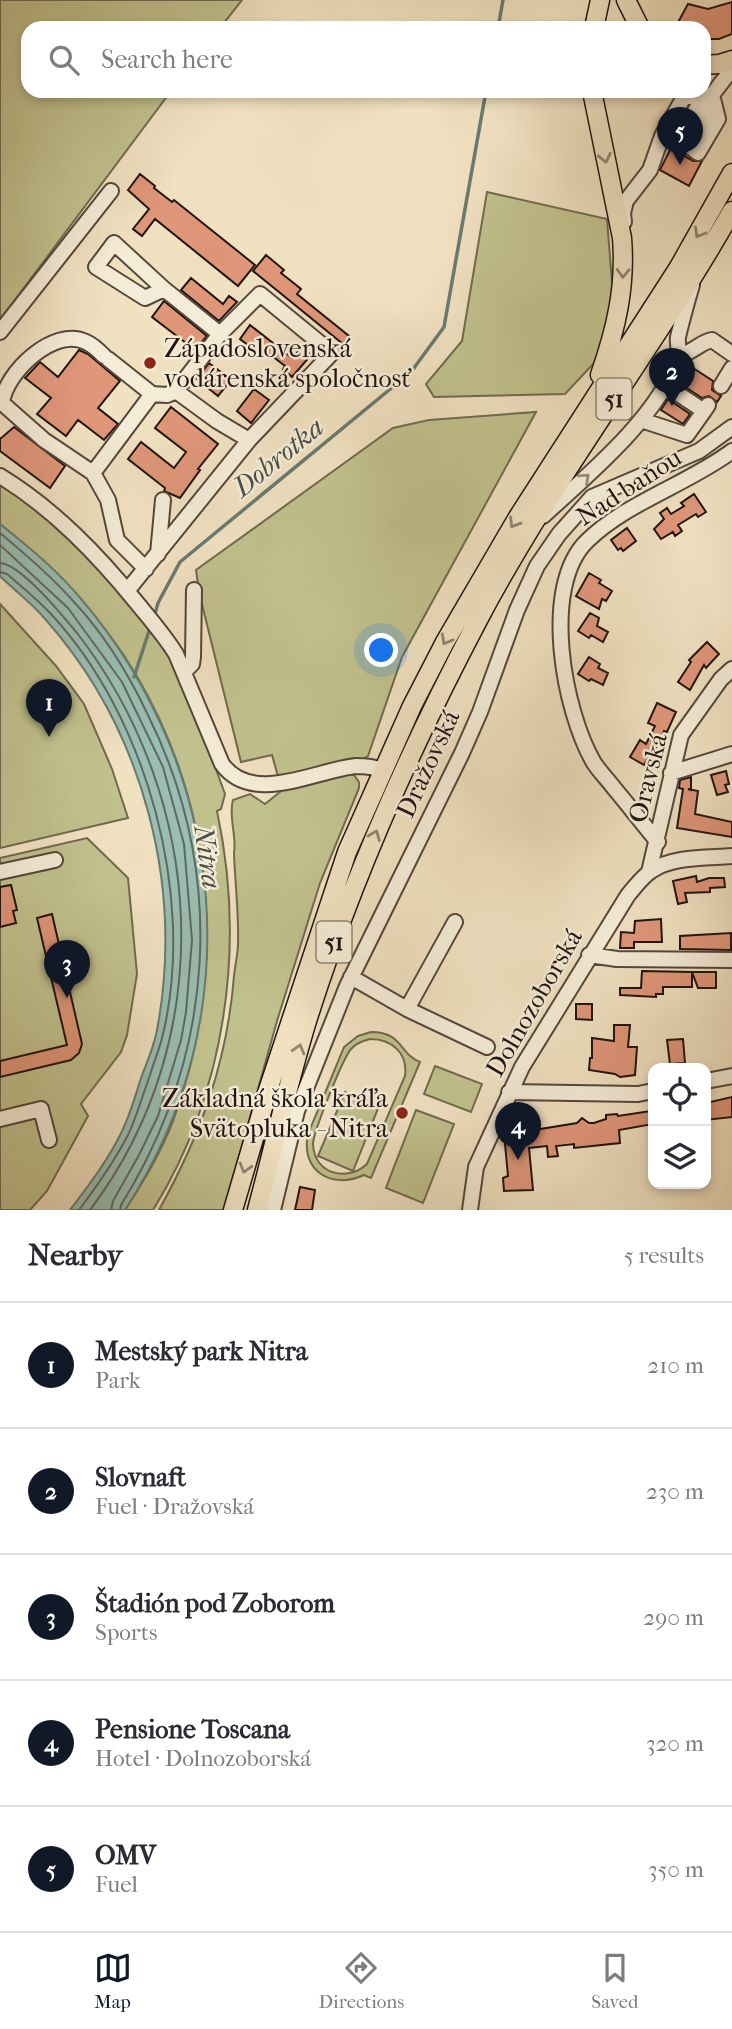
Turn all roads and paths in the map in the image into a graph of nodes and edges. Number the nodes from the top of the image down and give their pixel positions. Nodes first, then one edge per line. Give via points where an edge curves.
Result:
1 (600, 0) edge
2 (626, 0) edge
3 (596, 21) edge
4 (636, 21) edge
5 (732, 60) edge
6 (711, 65) edge
7 (732, 69) edge
8 (712, 94) joint
9 (593, 98) edge
10 (678, 98) edge
11 (707, 98) edge
12 (683, 144) junction
13 (654, 157) junction
14 (732, 173) edge
15 (111, 191) dead end
16 (732, 211) edge
17 (622, 238) junction
18 (694, 275) junction
19 (164, 289) junction
20 (0, 332) edge
21 (220, 334) junction
22 (686, 354) junction
23 (732, 354) edge
24 (732, 368) edge
25 (665, 385) junction
26 (721, 386) dead end
27 (176, 391) junction
28 (152, 394) junction
29 (590, 403) junction
30 (640, 420) junction
31 (732, 428) edge
32 (249, 440) junction
33 (732, 451) edge
34 (93, 473) junction
35 (0, 476) edge
36 (163, 500) dead end
37 (535, 524) junction
38 (158, 554) junction
39 (146, 569) junction
40 (194, 590) dead end
41 (127, 591) junction
42 (732, 669) edge
43 (184, 672) junction
44 (732, 754) edge
45 (383, 769) junction
46 (671, 774) junction
47 (658, 842) junction
48 (732, 856) edge
49 (55, 860) dead end
50 (0, 872) edge
51 (649, 872) junction
52 (454, 922) dead end
53 (589, 955) junction
54 (732, 960) edge
55 (351, 978) junction
56 (407, 1009) junction
57 (486, 1047) dead end
58 (732, 1076) edge
59 (711, 1080) edge
60 (509, 1092) junction
61 (648, 1092) edge
62 (0, 1119) edge
63 (49, 1140) dead end
64 (233, 1210) edge
65 (257, 1210) edge
66 (273, 1210) edge
67 (470, 1210) edge

1 - 3 main road
2 - 4 main road
5 - 6 main road
7 - 8 street
8 - 12 street via 719,119 698,153
9 -> 17 main road
10 - 13 street
11 - 12 street via 698,106
12 - 13 street
13 - 17 street via 624,206
14 -> 29 main road, 51 via 679,267
15 - 20 street
16 - 18 main road, 51
17 -> 29 main road via 620,308
18 - 22 street via 678,340
18 - 37 main road, 51
19 - 19 street via 145,298 96,267 114,243
19 - 21 street
21 - 27 street
21 - 32 street via 260,294 332,353
22 - 23 street via 712,340
22 - 25 street
24 - 26 street
25 - 30 street
25 - 30 street via 706,408 687,435
27 - 28 street
27 - 32 street
28 - 34 street
28 - 34 street via 86,341 71,339 31,355 3,389 2,403 44,440
29 -> 45 main road, 51 via 445,642
37 -> 30 street
31 - 55 street, Dražovská via 699,451 592,497 547,550 517,610 462,753
32 - 38 street
33 - 47 street, Nad baňou via 621,516 587,541 568,569 561,658 580,732 595,764
34 - 39 street via 108,500 117,540
35 - 41 street via 67,527
36 - 38 street
65 -> 37 main road, 51 via 307,1021 360,872 443,686
38 - 39 street
39 - 41 street
40 - 43 street via 193,657
41 - 43 street via 167,640
42 - 46 street, Oravská via 681,735
43 - 45 street via 222,764 240,780 274,785 355,766
44 - 46 street
45 -> 64 main road, 51 via 347,852 317,939
46 - 47 street, Oravská
47 - 51 street, Oravská
48 - 51 street via 688,859
49 - 50 street
51 - 53 street, Dolnozoborská via 628,895
52 - 56 street
53 - 54 street
53 - 60 street, Dolnozoborská
55 - 56 street
55 - 66 street, Dražovská via 297,1111
56 - 57 street
58 - 59 street
60 - 61 street
60 - 67 street, Dolnozoborská via 476,1167
62 - 63 street via 41,1109

